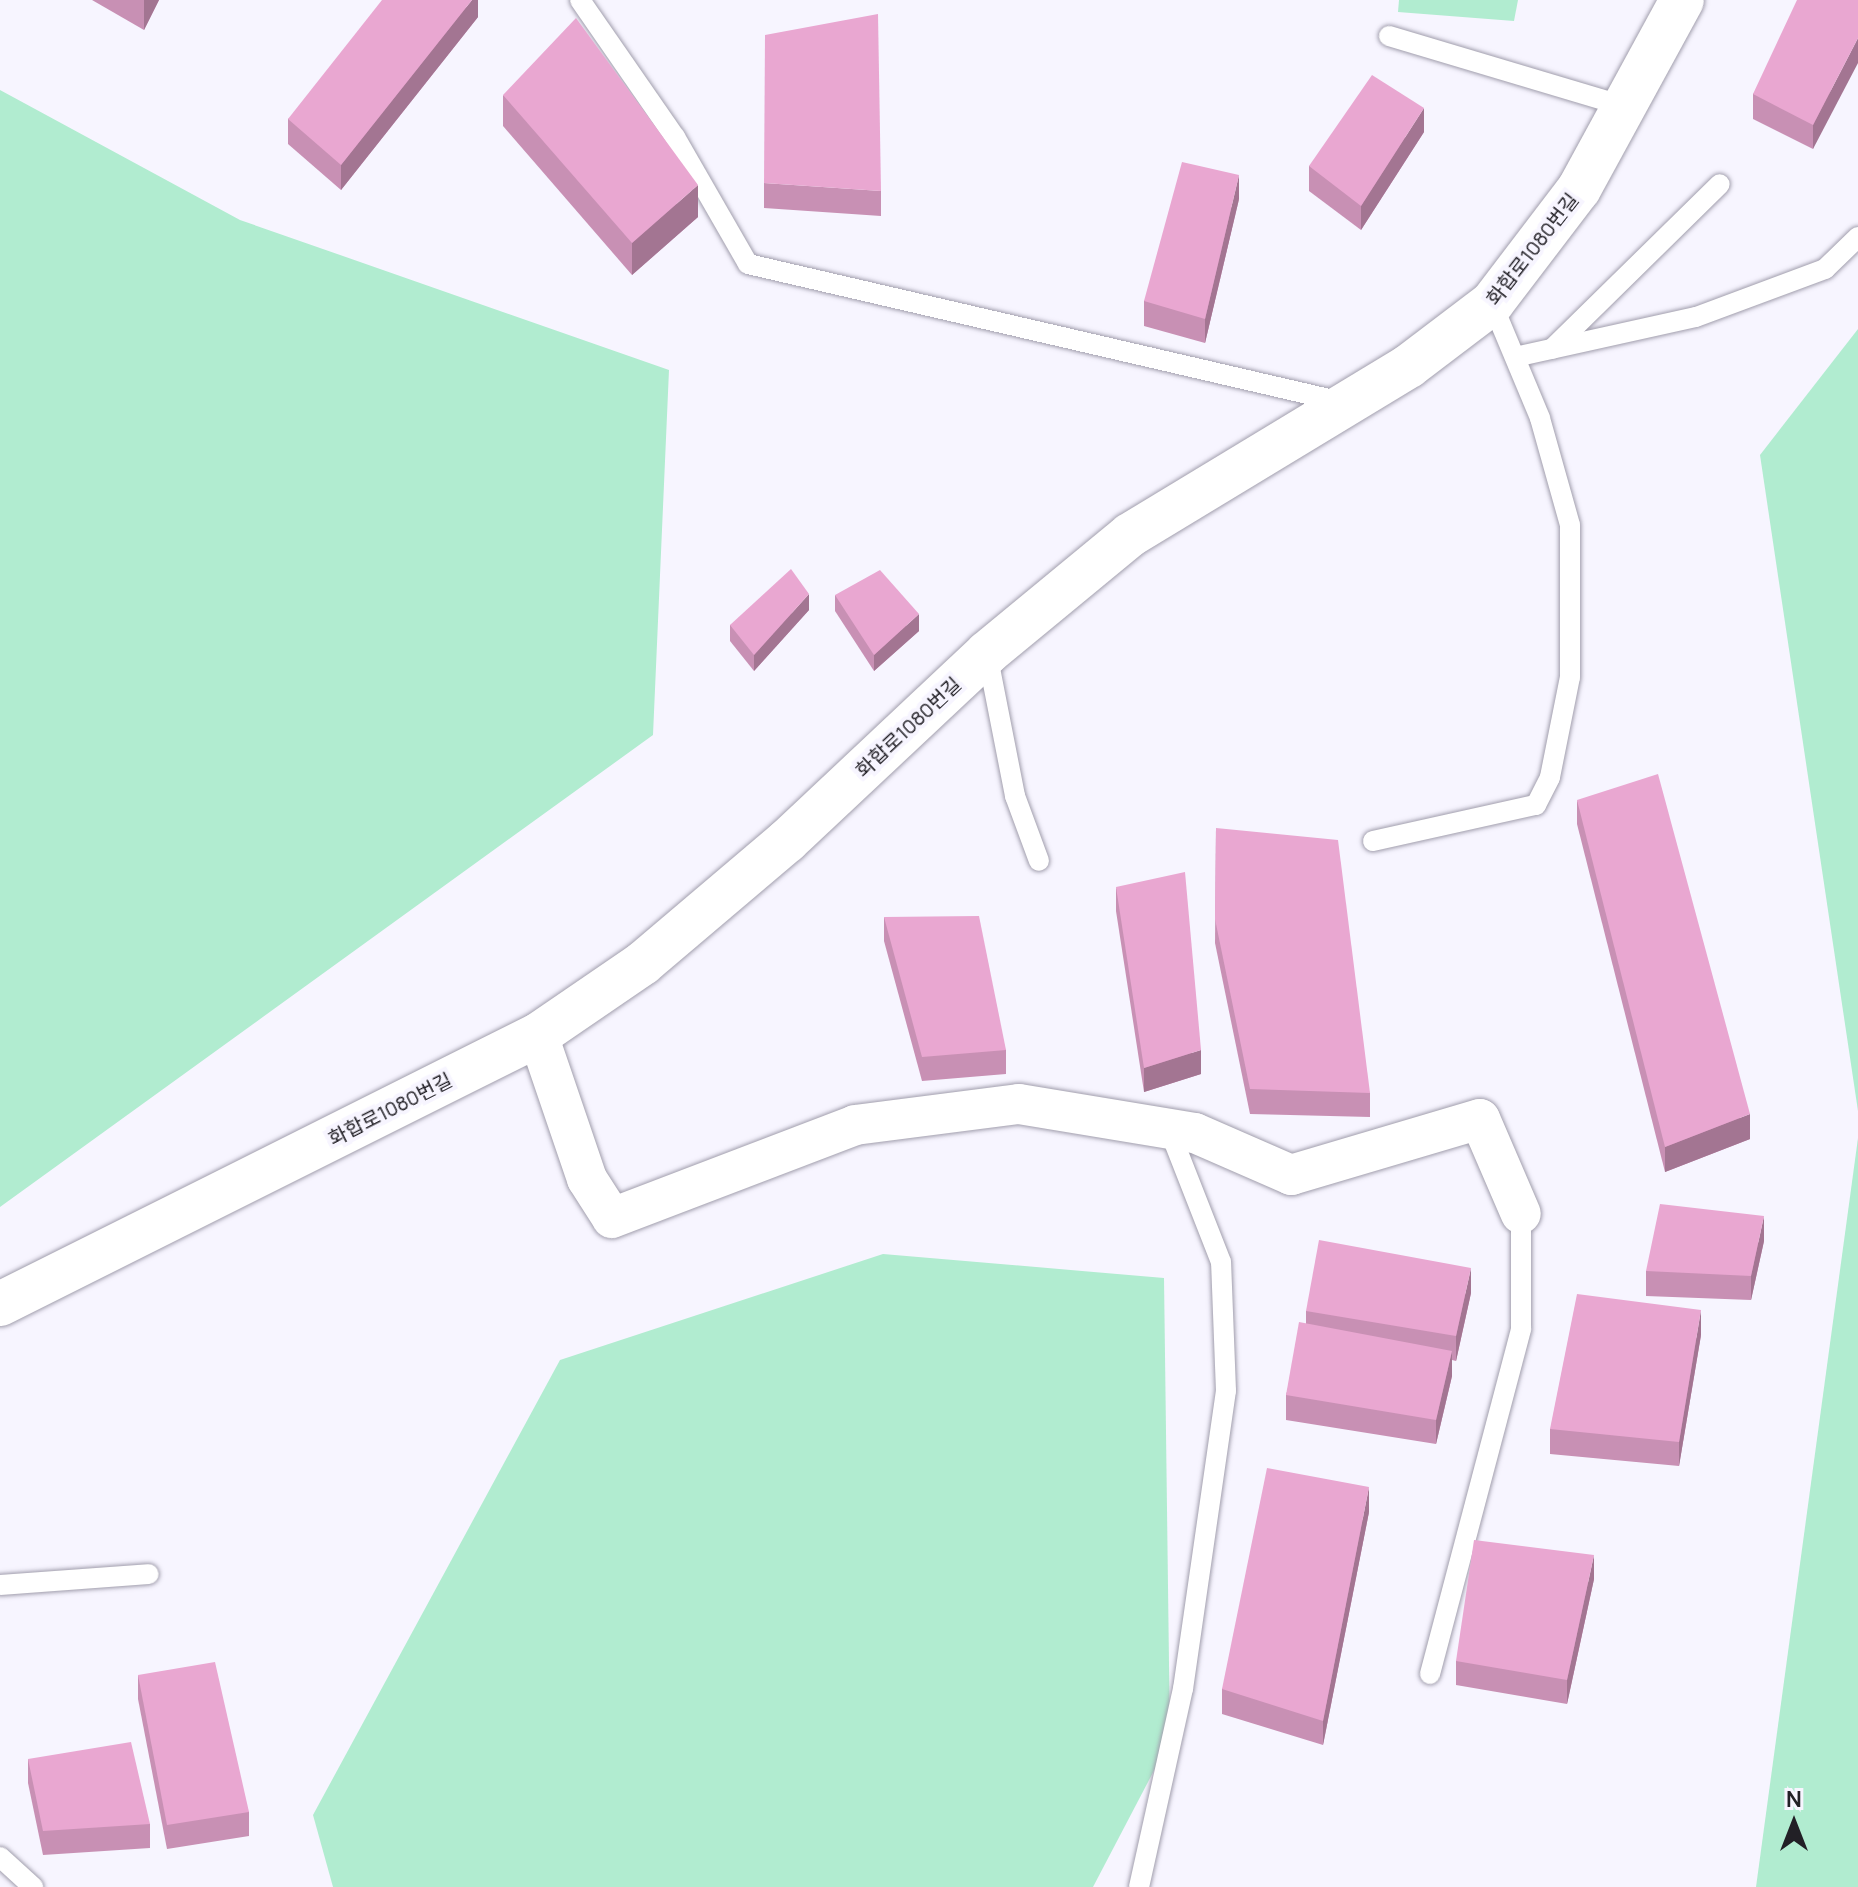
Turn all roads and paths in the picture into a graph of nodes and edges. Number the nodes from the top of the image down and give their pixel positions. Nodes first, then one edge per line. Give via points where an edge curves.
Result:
1 (580, 0) edge
2 (1682, 0) edge
3 (1389, 36) dead end
4 (1624, 106) junction
5 (1720, 184) dead end
6 (1858, 237) edge
7 (1492, 303) junction
8 (1552, 349) junction
9 (1515, 357) junction
10 (1342, 402) junction
11 (987, 653) junction
12 (1373, 841) dead end
13 (1039, 861) dead end
14 (538, 1035) junction
15 (1169, 1129) junction
16 (1521, 1214) joint
17 (0, 1304) edge
18 (149, 1574) dead end
19 (0, 1585) edge
20 (1430, 1674) dead end
21 (0, 1857) edge
22 (33, 1887) edge
23 (1139, 1887) edge

1 - 10 lane via 675,137 748,264
2 - 4 street, 화합로1080번길
3 - 4 lane
4 - 7 street, 화합로1080번길 via 1579,189
5 - 8 lane
6 - 8 lane via 1825,269 1696,317
7 - 9 lane
7 - 10 street, 화합로1080번길 via 1409,366
8 - 9 lane
9 - 12 lane via 1570,525 1570,677 1550,777 1536,805
10 - 11 street, 화합로1080번길 via 1130,535
11 - 13 lane via 1015,796
11 - 14 street, 화합로1080번길 via 787,841 643,963
14 - 15 street via 587,1179 612,1218 855,1125 1019,1104
14 - 17 street, 화합로1080번길
15 - 16 street via 1291,1175 1480,1119
15 - 23 lane via 1221,1262 1226,1391 1183,1689
16 - 20 lane via 1521,1329
18 - 19 lane
21 - 22 lane

